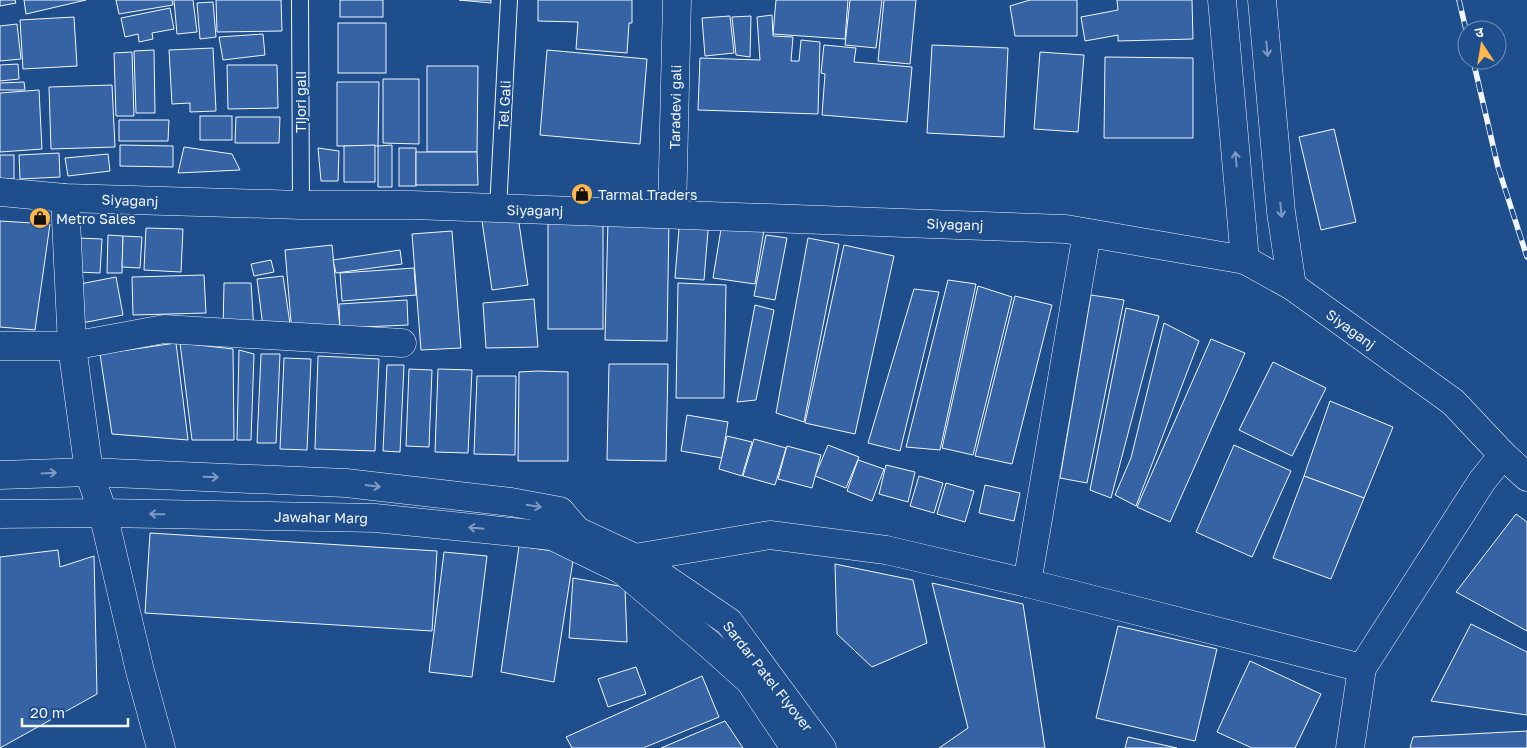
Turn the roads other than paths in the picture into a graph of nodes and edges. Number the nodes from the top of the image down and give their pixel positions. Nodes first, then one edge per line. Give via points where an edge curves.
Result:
1 (300, 0) edge
2 (509, 0) edge
3 (677, 0) edge
4 (1222, 0) edge
5 (1262, 0) edge
6 (0, 192) edge
7 (65, 198) junction
8 (301, 205) junction
9 (498, 209) junction
10 (672, 213) junction
11 (1087, 233) junction
12 (1245, 260) junction
13 (1292, 286) junction
14 (402, 343) dead end
15 (0, 346) edge
16 (72, 346) junction
17 (1503, 455) junction
18 (89, 472) junction
19 (0, 475) edge
20 (1527, 477) edge
21 (104, 513) junction
22 (0, 514) edge
23 (565, 533) junction
24 (635, 558) junction
25 (1027, 583) junction
26 (1362, 668) junction
27 (161, 748) edge
28 (795, 748) edge
29 (822, 748) edge
30 (1350, 748) edge

1 - 8 lane, Tijori gali
2 - 9 lane, Tel Gali
3 - 10 street, Taradevi gali
12 -> 4 street
5 -> 13 street via 1281,212
6 - 7 street, Siyaganj
7 - 8 street, Siyaganj
7 - 16 street
8 - 9 street, Siyaganj
9 - 10 street, Siyaganj
10 - 11 street, Siyaganj via 1066,229
11 - 12 street, Siyaganj
11 - 25 street
12 - 13 street, Siyaganj
13 - 17 street, Siyaganj via 1453,402
14 - 16 street via 164,329
15 - 16 street
16 - 18 street
17 - 20 street, Siyaganj
17 - 26 street via 1482,481
19 -> 18 street
18 - 21 street
18 -> 23 street via 346,483 511,502 560,511
21 - 22 street, Jawahar Marg
23 -> 21 street, Jawahar Marg via 375,518
21 - 27 street
23 - 24 street, Jawahar Marg
23 - 28 street via 622,570 750,681
24 - 25 street via 770,535 886,550
24 - 29 street, Sardar Patel Flyover via 729,622
25 - 26 street
26 - 30 street

